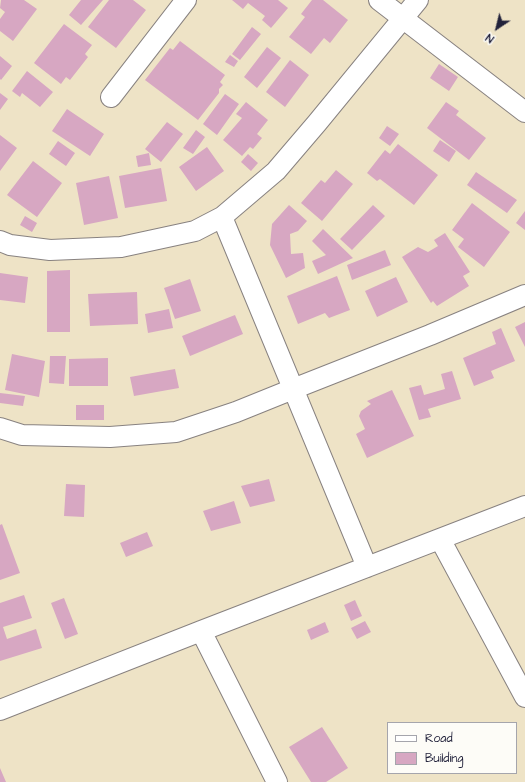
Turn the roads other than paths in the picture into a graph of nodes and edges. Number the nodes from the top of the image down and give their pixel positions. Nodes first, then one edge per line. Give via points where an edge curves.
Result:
1 (186, 0) edge
2 (379, 0) edge
3 (418, 0) edge
4 (404, 18) junction
5 (111, 96) dead end
6 (525, 112) edge
7 (222, 217) junction
8 (0, 241) edge
9 (525, 294) edge
10 (293, 389) junction
11 (0, 428) edge
12 (525, 506) edge
13 (440, 539) junction
14 (367, 567) junction
15 (201, 631) junction
16 (525, 697) edge
17 (0, 710) edge
18 (278, 782) edge

1 - 5 street
2 - 4 street
3 - 4 street
4 - 6 street
4 - 7 street via 276,171
7 - 8 street via 195,230 121,248 50,250 10,245
7 - 10 street
9 - 10 street
10 - 11 street via 176,432 110,437 22,435
10 - 14 street
12 - 13 street
13 - 14 street
13 - 16 street
14 - 15 street
15 - 17 street
15 - 18 street

